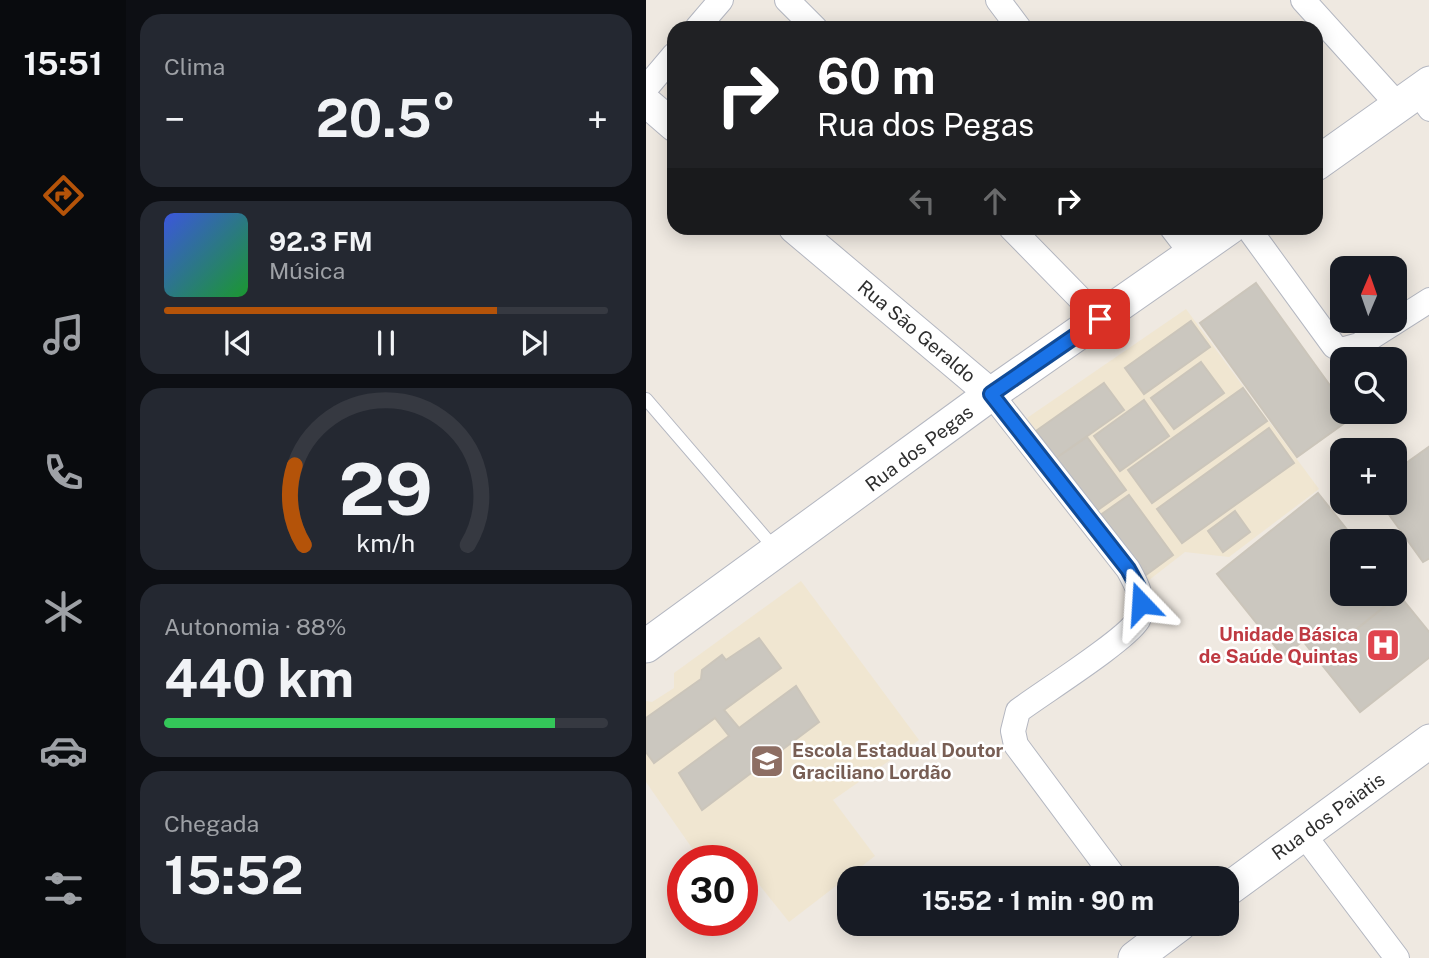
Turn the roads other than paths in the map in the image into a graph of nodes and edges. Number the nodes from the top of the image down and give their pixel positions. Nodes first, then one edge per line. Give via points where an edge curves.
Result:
1 (721, 0) edge
2 (787, 0) edge
3 (998, 0) edge
4 (1303, 0) edge
5 (703, 21) edge
6 (808, 21) edge
7 (1014, 21) edge
8 (667, 63) edge
9 (646, 88) edge
10 (1418, 97) edge
11 (646, 102) edge
12 (667, 120) edge
13 (1323, 159) edge
14 (802, 235) edge
15 (1018, 235) edge
16 (1177, 235) edge
17 (1219, 235) edge
18 (1253, 235) edge
19 (1192, 254) junction
20 (1429, 300) edge
21 (1100, 319) junction
22 (991, 394) junction
23 (646, 399) edge
24 (778, 552) junction
25 (646, 646) edge
26 (1429, 741) edge
27 (1304, 835) junction
28 (1106, 866) edge
29 (1239, 881) edge
30 (1397, 958) edge

1 - 5 street
2 - 6 street
3 - 7 street
4 - 10 street
8 - 9 street
10 - 13 main road
11 - 12 street
14 - 22 street, Rua São Geraldo
15 - 21 street
16 - 19 street
17 - 19 main road, Rua dos Pegas
18 - 20 street via 1341,350 1359,345
19 - 21 main road, Rua dos Pegas
21 - 22 main road, Rua dos Pegas
22 - 24 main road, Rua dos Pegas
22 - 28 street, Rua São Geraldo via 1138,587 1138,619 1123,635 1018,711 1013,731 1027,762
23 - 24 lane
24 - 25 main road, Rua dos Pegas
26 - 27 main road, Rua dos Paiatis
27 - 29 main road, Rua dos Paiatis
27 - 30 street

